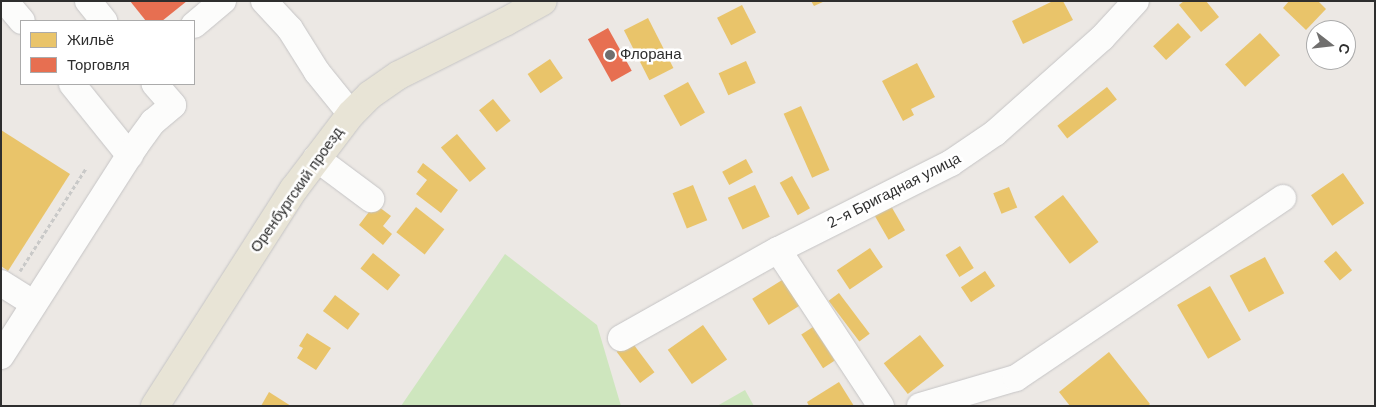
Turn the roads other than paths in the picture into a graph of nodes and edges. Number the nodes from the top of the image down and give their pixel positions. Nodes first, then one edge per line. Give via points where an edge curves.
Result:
1 (6, 1) edge
2 (88, 1) edge
3 (223, 1) edge
4 (264, 1) edge
5 (543, 1) edge
6 (1136, 1) edge
7 (21, 20) edge
8 (103, 20) edge
9 (195, 23) edge
10 (73, 85) edge
11 (156, 85) edge
12 (351, 114) junction
13 (130, 156) junction
14 (316, 158) junction
15 (1283, 198) dead end
16 (371, 199) dead end
17 (778, 250) junction
18 (5, 285) edge
19 (34, 304) junction
20 (621, 338) dead end
21 (1, 356) edge
22 (155, 406) edge
23 (881, 406) edge
24 (920, 406) edge

1 - 7 street
2 - 8 street
3 - 9 street
4 - 12 street via 290,29 317,72
5 - 12 main road, Оренбургский проезд via 399,75 370,95
6 - 17 street, 2-я Бригадная улица via 1102,38 995,134 951,163
10 - 13 street
11 - 13 street via 173,105 153,122
12 - 14 main road, Оренбургский проезд
13 - 19 street
14 - 16 street
14 - 22 main road, Оренбургский проезд
15 - 24 street via 1016,378
17 - 20 street, 2-я Бригадная улица
17 - 23 street
18 - 19 street
19 - 21 street

